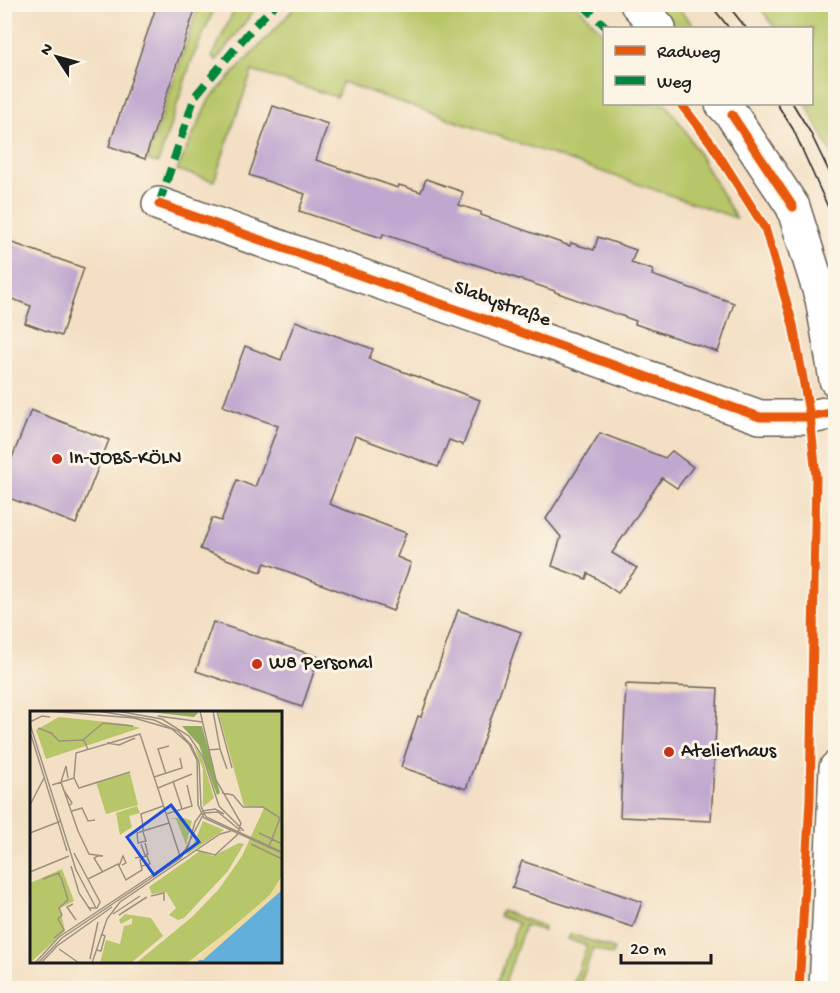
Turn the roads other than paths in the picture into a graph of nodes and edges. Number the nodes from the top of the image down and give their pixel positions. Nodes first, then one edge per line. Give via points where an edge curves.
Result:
1 (637, 4) edge
2 (658, 27) edge
3 (723, 105) edge
4 (159, 204) dead end
5 (836, 380) edge
6 (836, 412) edge
7 (836, 768) edge
8 (826, 988) edge

1 - 2 street
3 - 5 street via 793,207 822,299
4 - 6 street, Slabystraße via 760,417 810,417
7 - 8 street

